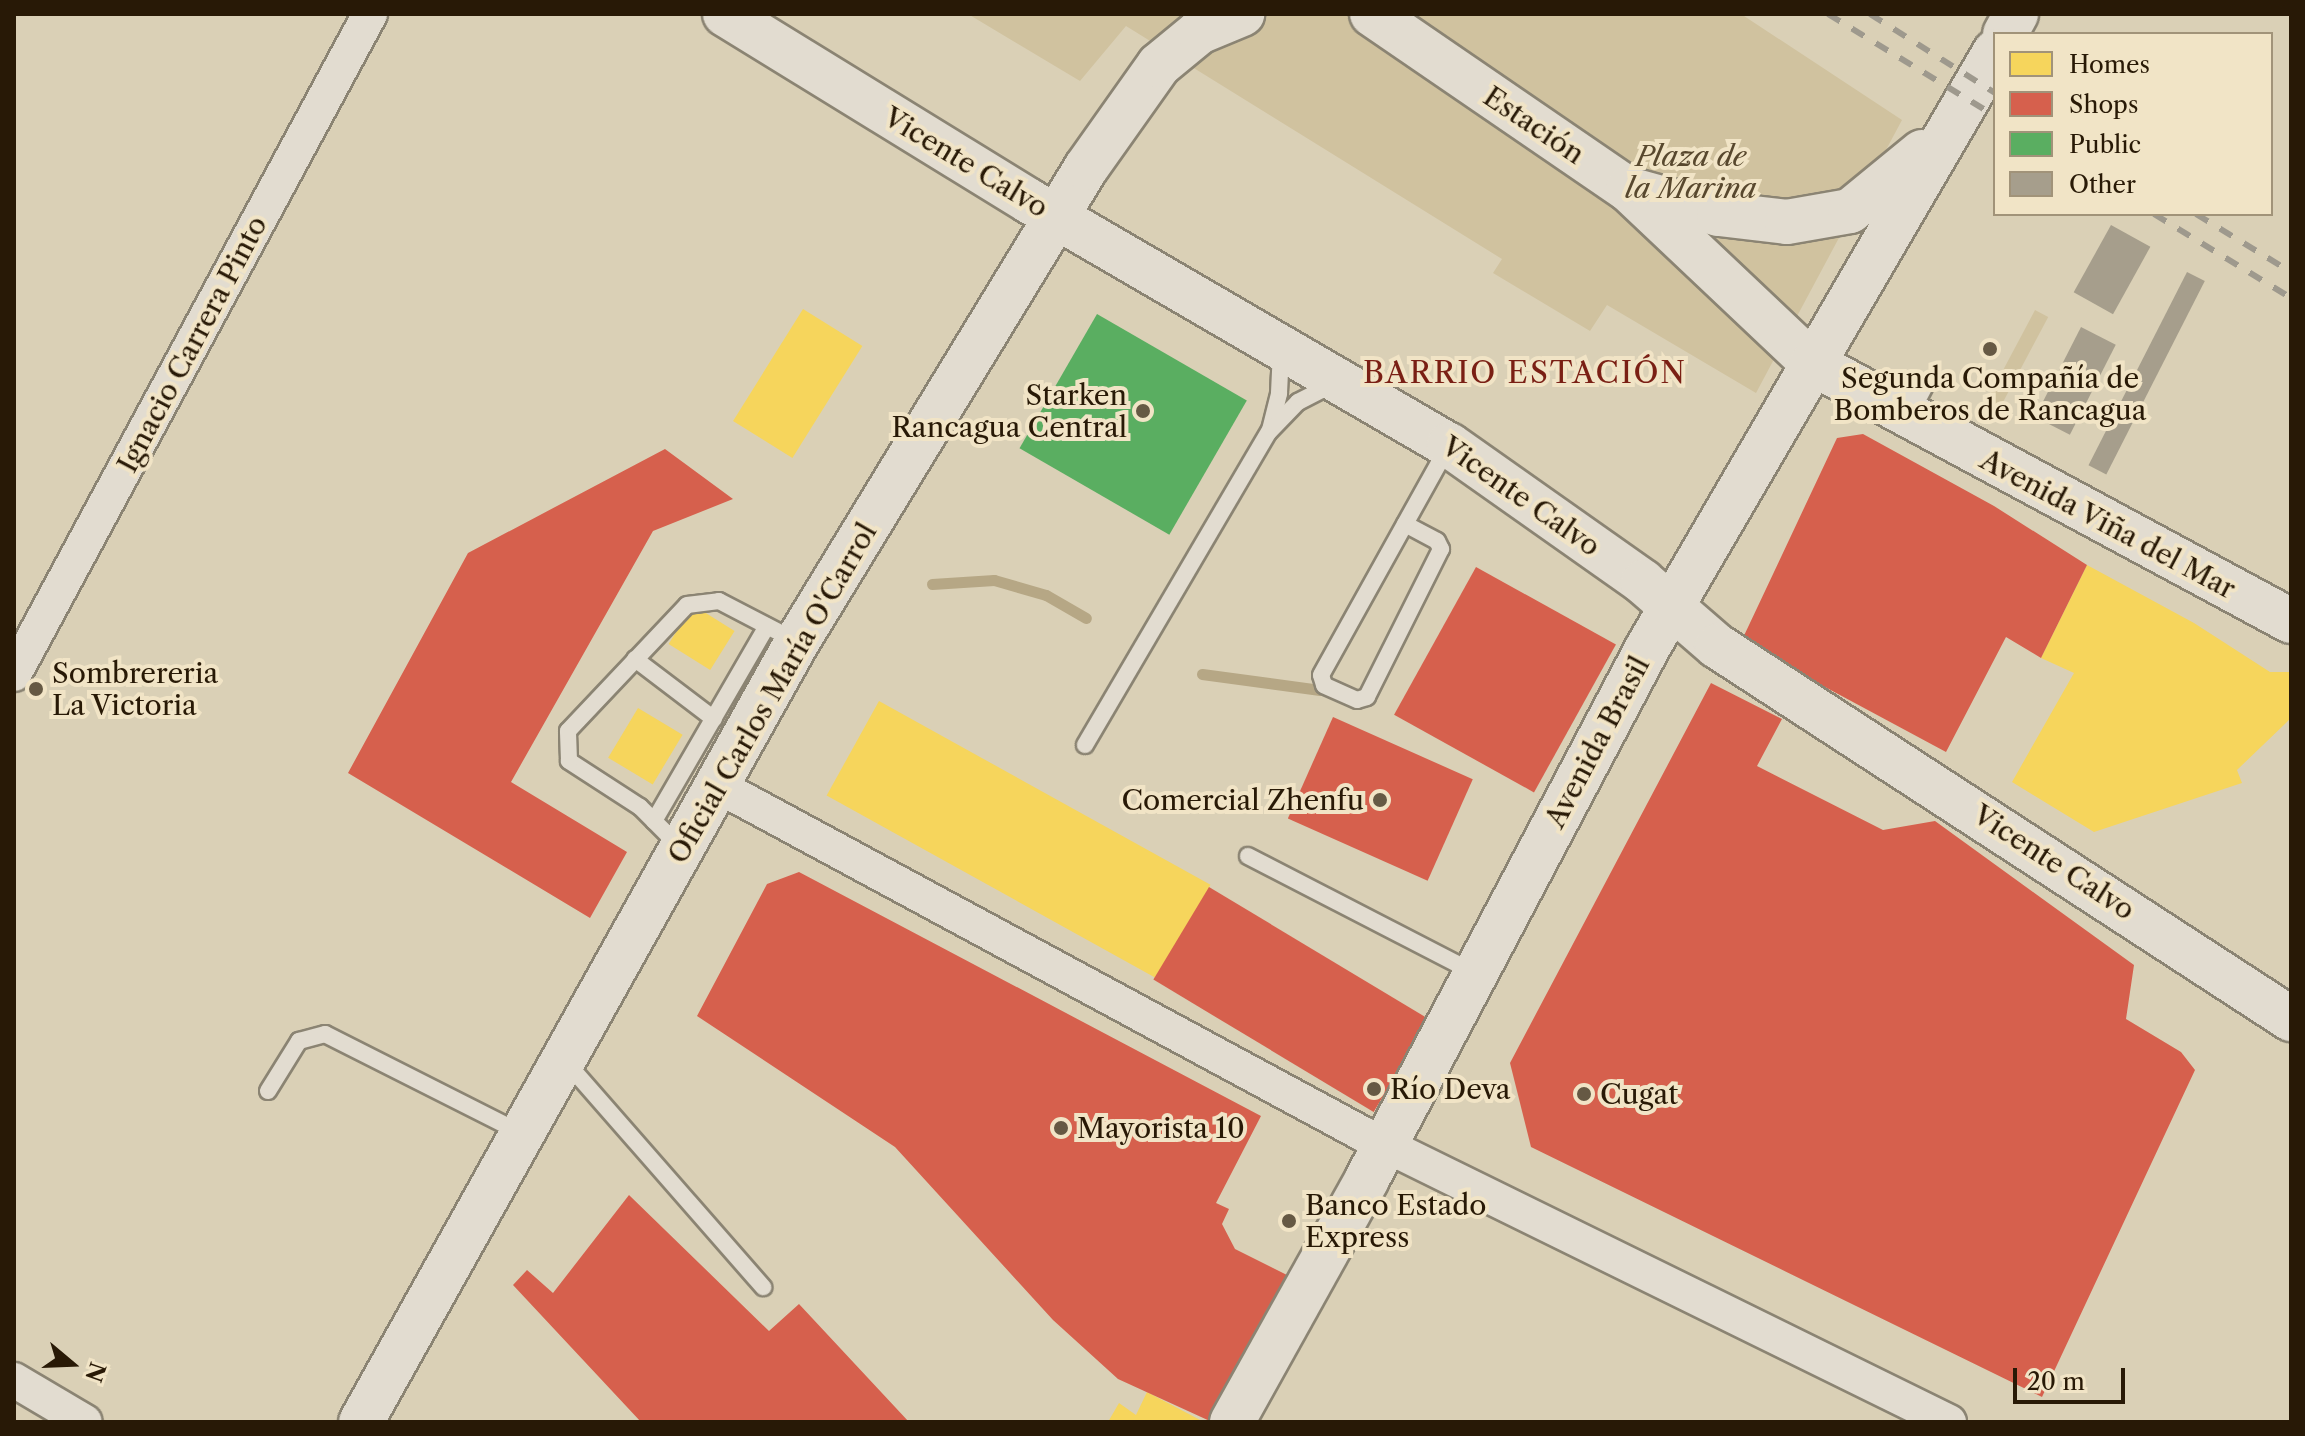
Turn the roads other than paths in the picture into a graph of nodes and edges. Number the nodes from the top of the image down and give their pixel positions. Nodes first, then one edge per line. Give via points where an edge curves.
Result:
1 (370, 14) edge
2 (725, 14) edge
3 (1242, 14) edge
4 (1372, 14) edge
5 (2016, 14) edge
6 (2006, 32) edge
7 (1989, 63) edge
8 (1628, 189) junction
9 (1056, 216) junction
10 (1281, 347) junction
11 (1812, 363) junction
12 (1340, 381) junction
13 (1269, 432) junction
14 (1449, 445) junction
15 (1405, 524) junction
16 (1671, 609) junction
17 (2291, 621) edge
18 (782, 634) junction
19 (635, 659) junction
20 (14, 674) edge
21 (714, 719) junction
22 (1085, 745) dead end
23 (718, 786) junction
24 (668, 835) junction
25 (1248, 856) dead end
26 (1474, 973) junction
27 (2291, 1019) edge
28 (563, 1058) junction
29 (268, 1091) dead end
30 (521, 1133) junction
31 (1384, 1144) junction
32 (763, 1287) dead end
33 (14, 1380) edge
34 (85, 1422) edge
35 (361, 1422) edge
36 (1232, 1422) edge
37 (1949, 1422) edge

1 - 20 street, Ignacio Carrera Pinto
2 - 9 main road, Vicente Calvo
3 - 9 main road, Oficial Carlos María O'Carrol via 1199,32 1159,65
4 - 8 main road, Estación
5 - 6 main road
7 - 8 main road, Estación via 1921,153 1850,211 1787,222 1719,214
7 - 11 main road, Avenida Brasil
8 - 11 main road, Avenida Viña del Mar
9 - 10 main road, Vicente Calvo
9 - 18 main road, Oficial Carlos María O'Carrol
10 - 12 main road, Vicente Calvo
10 - 13 lane via 1279,393
11 - 16 main road, Avenida Brasil
11 - 17 main road, Avenida Viña del Mar via 1916,402
12 - 13 lane via 1298,402
12 - 14 main road, Vicente Calvo
13 - 22 lane
14 - 15 lane
14 - 16 main road, Vicente Calvo
15 - 15 lane via 1437,541 1441,549 1367,697 1357,700 1324,685 1321,675
16 - 26 main road, Avenida Brasil
16 - 27 main road, Vicente Calvo via 1717,646
18 - 19 lane via 719,601 702,600 687,605
18 - 21 lane
18 - 23 main road, Oficial Carlos María O'Carrol
19 - 21 lane
19 - 24 lane via 568,731 566,746 569,761
21 - 24 lane
23 - 24 main road, Oficial Carlos María O'Carrol
23 - 31 street
24 - 28 main road, Oficial Carlos María O'Carrol
25 - 26 lane
26 - 31 main road, Avenida Brasil
28 - 30 main road, Oficial Carlos María O'Carrol
28 - 32 lane
29 - 30 lane via 299,1041 325,1034
30 - 35 main road, Oficial Carlos María O'Carrol
31 - 36 main road, Avenida Brasil
31 - 37 street
33 - 34 street

